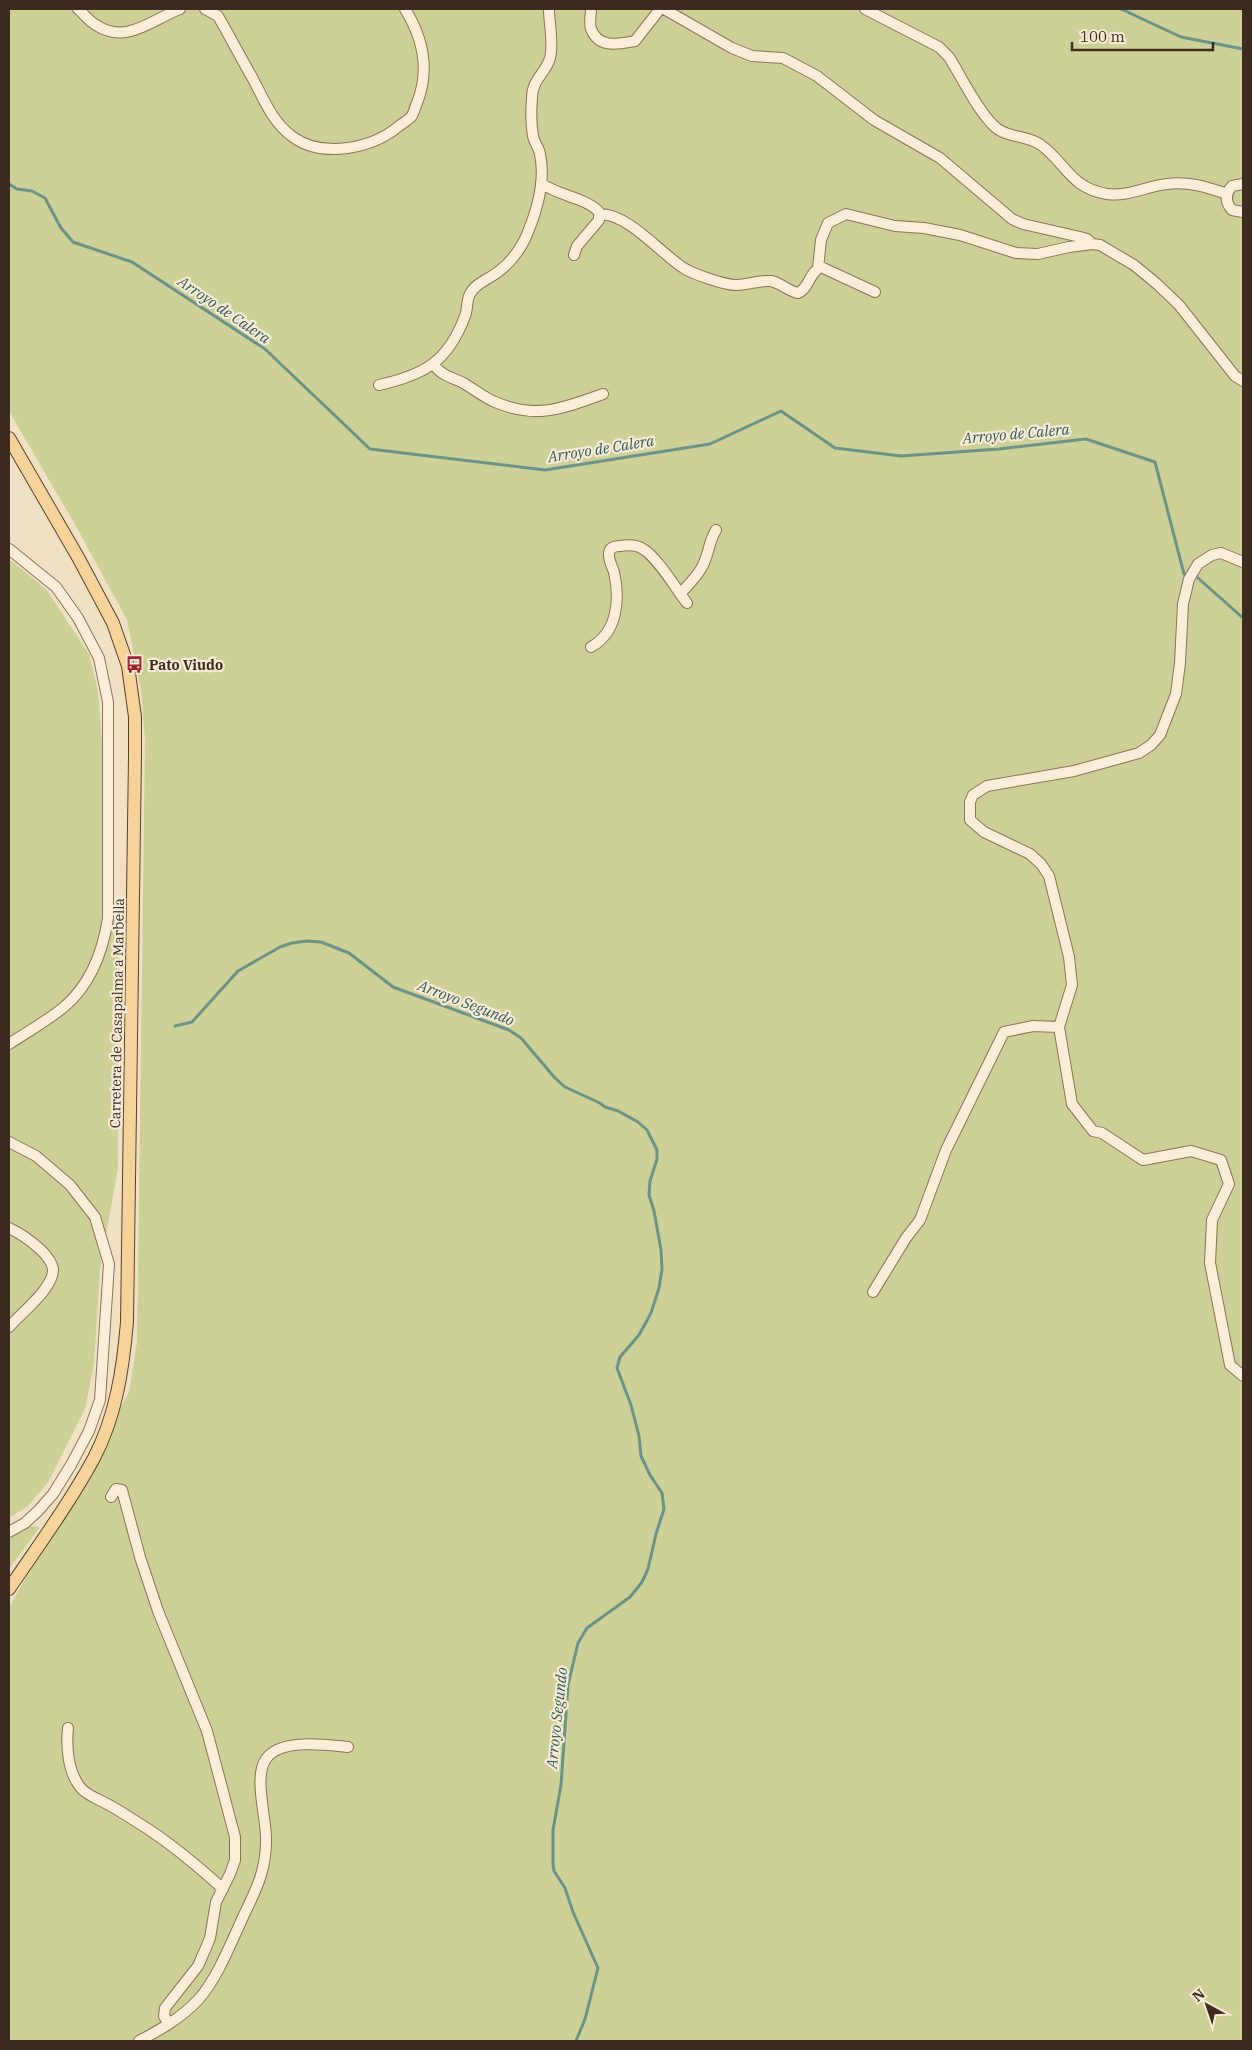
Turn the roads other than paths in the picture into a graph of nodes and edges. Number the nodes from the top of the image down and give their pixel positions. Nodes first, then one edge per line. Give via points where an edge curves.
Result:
1 (78, 9) edge
2 (180, 9) edge
3 (205, 9) edge
4 (406, 9) edge
5 (549, 9) edge
6 (591, 9) edge
7 (660, 9) edge
8 (664, 9) edge
9 (865, 9) edge
10 (541, 183) junction
11 (1243, 184) edge
12 (1227, 194) junction
13 (1243, 212) edge
14 (600, 214) junction
15 (1092, 244) junction
16 (574, 255) dead end
17 (818, 268) junction
18 (875, 292) dead end
19 (434, 364) junction
20 (1243, 381) edge
21 (379, 385) dead end
22 (603, 394) dead end
23 (9, 438) edge
24 (716, 530) dead end
25 (9, 550) edge
26 (1243, 562) edge
27 (680, 594) junction
28 (687, 603) dead end
29 (591, 647) dead end
30 (1059, 1026) junction
31 (9, 1044) edge
32 (9, 1142) edge
33 (9, 1228) edge
34 (873, 1292) dead end
35 (9, 1327) edge
36 (1243, 1376) edge
37 (111, 1497) dead end
38 (9, 1532) edge
39 (9, 1589) edge
40 (68, 1728) dead end
41 (348, 1747) dead end
42 (222, 1889) junction
43 (168, 2024) junction
44 (139, 2041) edge

1 - 2 street via 96,25 116,34 138,29
3 - 4 street via 218,16 276,122 294,138 315,147 344,149 367,145 391,133 411,116 423,79 423,52 418,32
5 - 10 street via 550,59 534,84 532,97 533,136 540,154
6 - 7 street via 590,28 600,41 614,45 635,41
8 - 15 street via 732,48 752,56 783,58 817,76 874,120 940,158 1012,219 1087,239
9 - 12 street via 939,48 993,126 1041,145 1076,180 1090,189 1119,194 1180,182
10 - 14 street via 550,190 587,204
10 - 19 street via 535,211 514,257 470,293 458,332
11 - 12 street via 1232,186
12 - 13 street via 1229,206 1236,212
14 - 16 street via 598,222 577,246
14 - 17 street via 626,223 687,270 735,285 772,282 798,293
15 - 17 street via 1022,254 960,235 895,226 846,214 828,224 821,240
15 - 20 street via 1113,252 1157,284 1179,305 1235,376
17 - 18 street
19 - 21 street via 402,380
19 - 22 street via 437,370 511,408 537,412 558,410
23 - 39 main road, Carretera de Casapalma a Marbella via 80,559 113,623 128,666 135,717 135,755 124,1359 109,1420 94,1457
24 - 27 street via 704,564
25 - 31 street via 56,587 78,618 99,658 108,702 109,762 108,918 105,940 88,980 65,1006
26 - 30 street via 1221,554 1212,555 1198,564 1189,579 1183,604 1176,694 1160,735 1151,745 1139,753 1074,771 987,786 973,795 970,802 970,820 984,832 1030,854 1049,876 1069,957 1072,985
27 - 28 street
27 - 29 street via 643,548 614,546 608,556 618,604 613,623 599,642
30 - 34 street via 1033,1026 1004,1032 949,1142 920,1220
30 - 36 street via 1072,1104 1094,1131 1143,1160 1191,1151 1221,1160 1229,1184 1212,1220 1210,1264 1230,1364
32 - 38 street via 36,1156 70,1185 95,1217 109,1264 100,1400 89,1430 53,1494 38,1512
33 - 35 street via 27,1237 47,1256 53,1268 44,1290
37 - 42 street via 116,1489 122,1490 158,1611 207,1731 235,1837 235,1860
40 - 42 street via 68,1751 75,1779 81,1788 148,1829
41 - 43 street via 282,1747 266,1759 260,1779 266,1842 262,1875 215,1974 198,2000
42 - 43 street via 216,1902 210,1938 198,1966 165,2008
43 - 44 street

